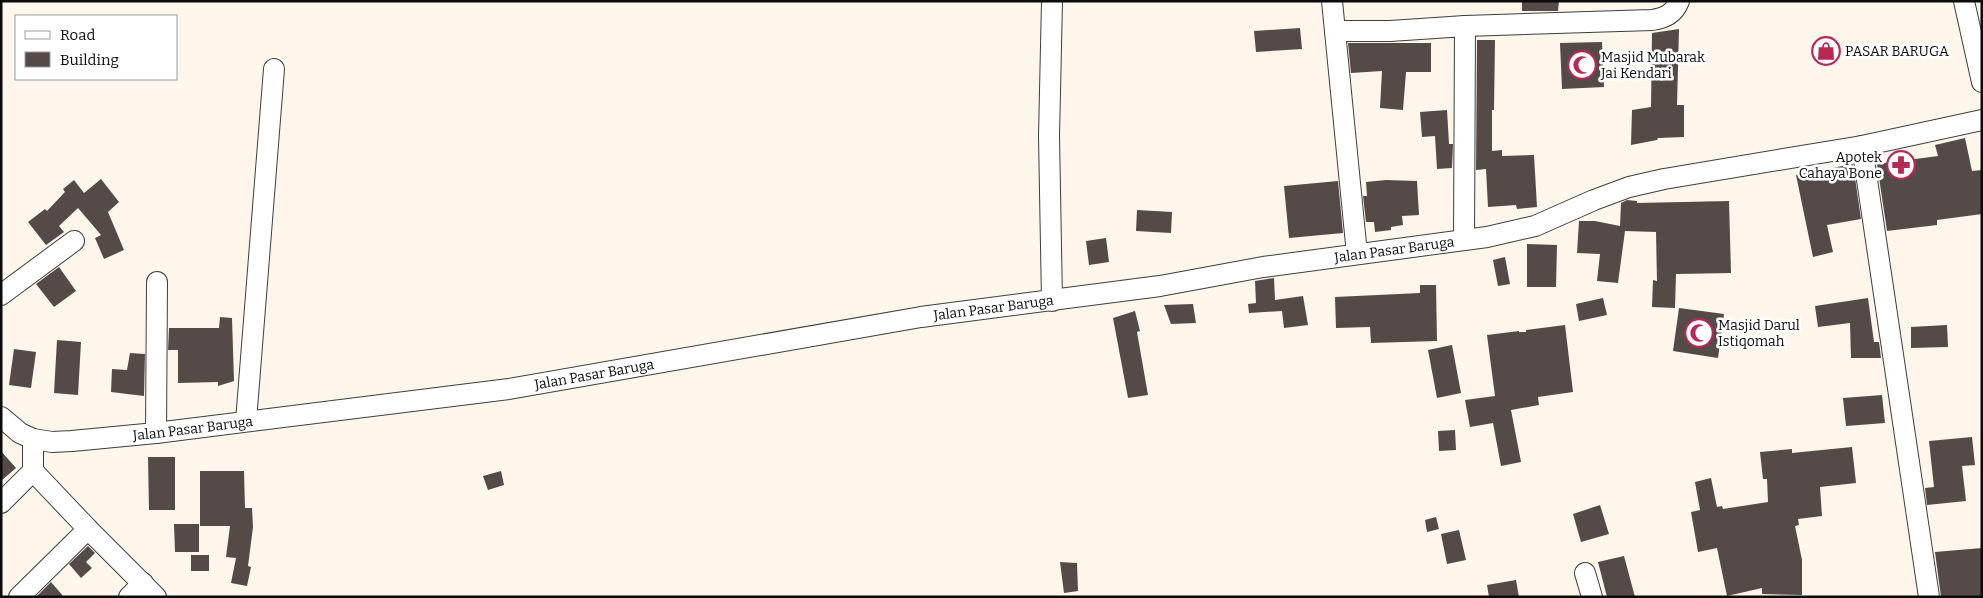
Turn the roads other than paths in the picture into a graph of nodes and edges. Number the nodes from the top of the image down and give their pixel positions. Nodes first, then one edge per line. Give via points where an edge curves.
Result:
1 (1052, 1) edge
2 (1332, 1) edge
3 (1679, 1) edge
4 (1964, 1) edge
5 (1465, 26) junction
6 (1335, 31) junction
7 (274, 69) dead end
8 (1982, 82) edge
9 (1982, 120) edge
10 (1862, 146) junction
11 (1464, 239) junction
12 (74, 241) dead end
13 (1357, 254) junction
14 (157, 282) dead end
15 (1, 295) edge
16 (1052, 300) junction
17 (1, 417) edge
18 (246, 421) junction
19 (156, 433) junction
20 (33, 439) junction
21 (33, 471) junction
22 (1, 503) edge
23 (88, 529) junction
24 (1585, 573) dead end
25 (142, 592) edge
26 (19, 597) edge
27 (1592, 597) edge
28 (1929, 597) edge

1 - 16 street via 1049,97
2 - 6 street
3 - 5 street via 1665,18 1652,20
4 - 8 street
5 - 6 street
5 - 11 street
6 - 13 street
7 - 18 street
9 - 10 street, Jalan Pasar Baruga
10 - 11 street, Jalan Pasar Baruga via 1628,187 1535,226
10 - 28 street
11 - 13 street, Jalan Pasar Baruga
12 - 15 street
13 - 16 street, Jalan Pasar Baruga
14 - 19 street
16 - 18 street, Jalan Pasar Baruga via 903,320 509,389
17 - 20 street, Jalan Pasar Baruga
18 - 19 street, Jalan Pasar Baruga
19 - 20 street, Jalan Pasar Baruga via 52,442
20 - 21 street
21 - 22 street
21 - 23 street
23 - 25 street
23 - 26 street
24 - 27 street

